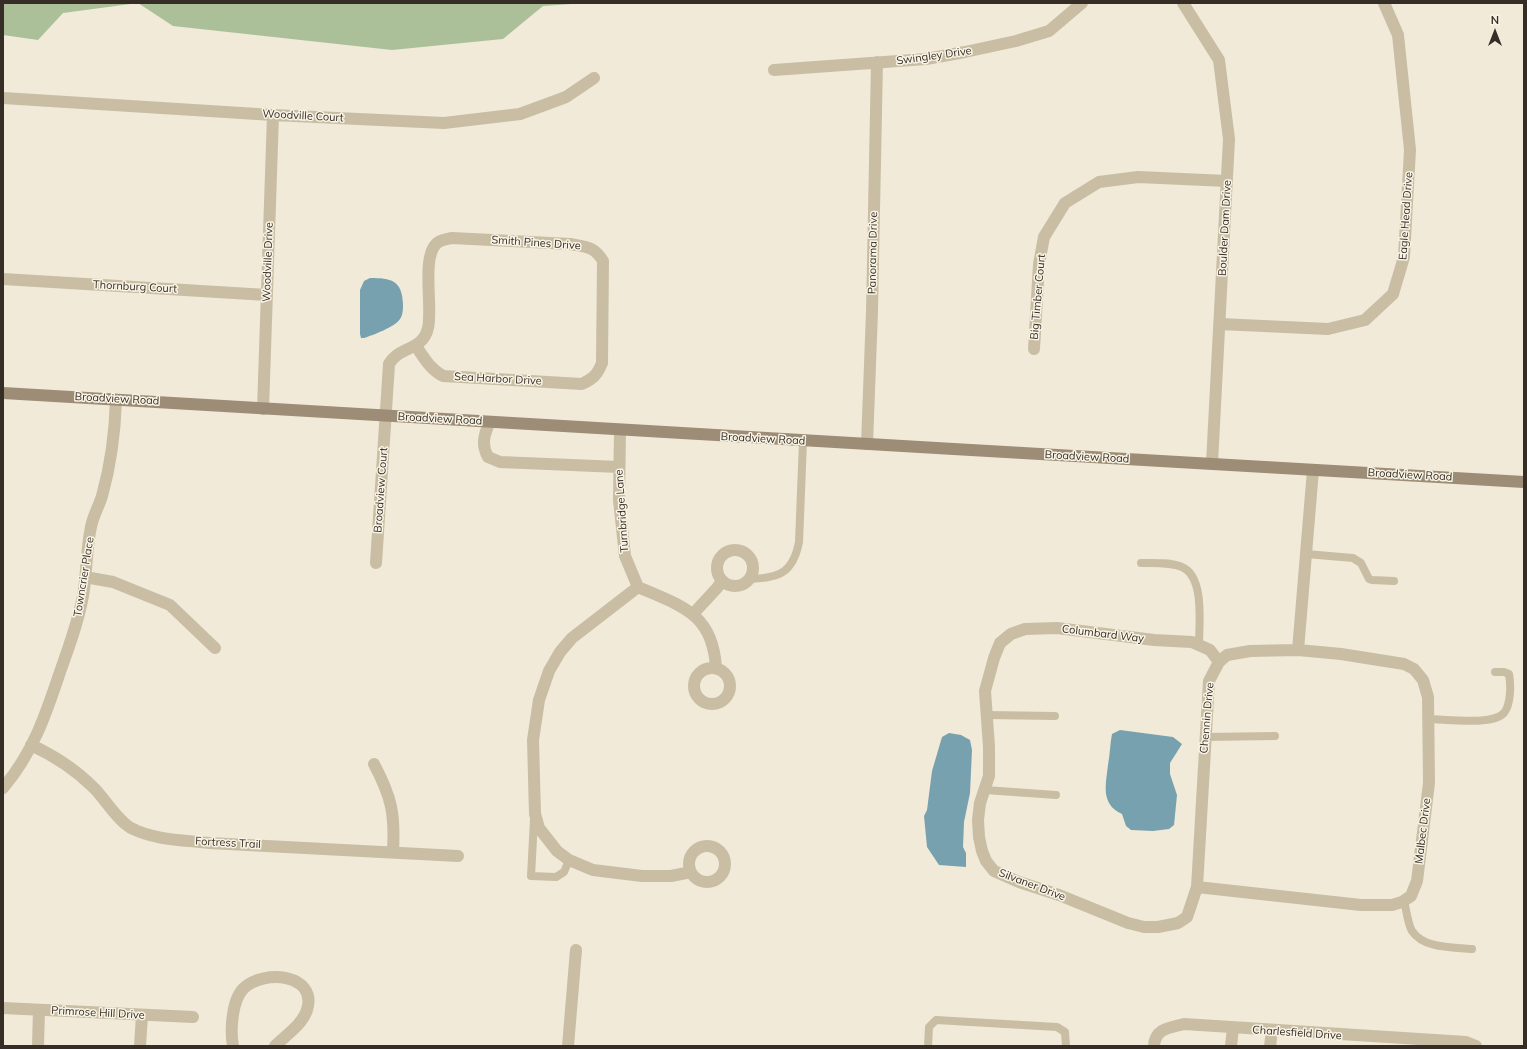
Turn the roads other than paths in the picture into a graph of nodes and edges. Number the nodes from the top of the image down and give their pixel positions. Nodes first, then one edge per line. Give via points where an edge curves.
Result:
1 (1082, 3) edge
2 (1183, 3) edge
3 (1384, 3) edge
4 (877, 62) junction
5 (774, 70) dead end
6 (594, 78) dead end
7 (3, 98) edge
8 (273, 115) junction
9 (1227, 181) junction
10 (3, 279) edge
11 (267, 295) junction
12 (1220, 324) junction
13 (416, 346) junction
14 (1034, 349) dead end
15 (592, 379) joint
16 (3, 393) edge
17 (116, 400) junction
18 (263, 409) junction
19 (386, 416) junction
20 (490, 422) junction
21 (620, 430) junction
22 (803, 441) junction
23 (867, 444) junction
24 (1212, 464) junction
25 (619, 467) junction
26 (1313, 470) junction
27 (1524, 482) edge
28 (1306, 554) junction
29 (376, 563) dead end
30 (1141, 563) dead end
31 (85, 577) junction
32 (750, 579) junction
33 (722, 581) junction
34 (1394, 581) dead end
35 (638, 587) junction
36 (694, 614) junction
37 (1199, 645) junction
38 (215, 648) dead end
39 (1298, 650) junction
40 (994, 658) joint
41 (1219, 662) junction
42 (716, 668) dead end
43 (1495, 672) dead end
44 (987, 715) junction
45 (1055, 716) dead end
46 (1428, 719) junction
47 (1275, 736) dead end
48 (1205, 737) junction
49 (31, 745) junction
50 (374, 764) dead end
51 (3, 788) edge
52 (985, 790) junction
53 (1056, 795) dead end
54 (535, 814) junction
55 (393, 852) junction
56 (458, 856) dead end
57 (569, 860) junction
58 (691, 872) dead end
59 (1197, 887) junction
60 (1404, 901) junction
61 (1187, 917) joint
62 (1472, 949) dead end
63 (576, 950) dead end
64 (3, 1008) edge
65 (39, 1010) junction
66 (142, 1015) junction
67 (193, 1017) dead end
68 (1233, 1028) junction
69 (1272, 1031) junction
70 (38, 1046) edge
71 (140, 1046) edge
72 (233, 1046) edge
73 (275, 1046) edge
74 (568, 1046) edge
75 (928, 1046) edge
76 (1066, 1046) edge
77 (1154, 1046) edge
78 (1231, 1046) edge
79 (1270, 1046) edge
80 (1476, 1046) edge

1 - 4 street, Swingley Drive via 1049,31 1016,41 926,59
2 - 9 street, Boulder Dam Drive via 1219,60 1229,139
3 - 12 street, Eagle Head Drive via 1398,35 1410,150 1404,257 1393,294 1365,320 1328,329
4 - 5 street, Swingley Drive
4 - 23 street, Panorama Drive
6 - 8 street, Woodville Court via 566,97 520,114 444,123
7 - 8 street, Woodville Court
8 - 11 street, Woodville Drive
9 - 12 street, Boulder Dam Drive
9 - 14 street, Big Timber Court via 1138,177 1099,182 1065,203 1044,237 1038,264
10 - 11 street, Thornburg Court
11 - 18 street, Woodville Drive
12 - 24 street, Boulder Dam Drive
13 - 15 street, Sea Harbor Drive via 434,372 443,376 582,384
13 - 15 street, Smith Pines Drive via 425,337 429,327 429,265 432,249 438,242 452,238 587,247 598,253 603,261 602,363
13 - 19 street, Broadview Court via 393,358 389,364
16 - 17 street, Broadview Road
17 - 18 street, Broadview Road
17 - 31 street, Towncrier Place via 111,460 86,552
18 - 19 street, Broadview Road
19 - 20 street, Broadview Road
19 - 29 street, Broadview Court
20 - 21 street, Broadview Road
20 - 25 street via 485,432 484,450 488,457 500,462
21 - 22 street, Broadview Road
21 - 25 street, Turnbridge Lane
22 - 23 street, Broadview Road
22 - 32 lane via 799,542 796,556 782,573
23 - 24 street, Broadview Road
24 - 26 street, Broadview Road
25 - 35 street, Turnbridge Lane via 625,556
26 - 27 street, Broadview Road
26 - 28 street
28 - 34 lane via 1353,558 1361,563 1369,579
28 - 39 street
30 - 37 lane via 1181,566 1191,573 1195,580 1199,608
31 - 38 street via 113,582 170,605
31 - 49 street, Towncrier Place via 71,642 41,728
32 - 33 street via 738,586 729,586
32 - 33 street via 753,566 750,558 744,552 731,550 724,553 717,564 716,571
33 - 36 street
35 - 36 street
35 - 54 street via 572,638 549,671 539,700 533,740
36 - 42 street via 713,644
37 - 40 street, Columbard Way via 1192,642 1057,628 1032,628 1011,634 1000,643
37 - 41 street, Columbard Way via 1210,650
39 - 41 street via 1250,651 1227,656
39 - 46 street, Malbec Drive via 1404,664 1414,669 1424,680 1428,697
40 - 44 street, Silvaner Drive via 985,691
41 - 48 street, Chennin Drive via 1209,681
43 - 46 lane via 1509,674 1508,703 1503,714 1485,721
44 - 45 lane
44 - 52 street, Silvaner Drive via 989,776
46 - 60 street, Malbec Drive via 1429,783 1417,881 1411,896
47 - 48 lane
48 - 59 street, Chennin Drive
49 - 51 street, Towncrier Place via 16,772
49 - 55 street, Fortress Trail via 75,770 119,817 130,827 143,833 175,840
50 - 55 street via 391,800
52 - 53 lane
52 - 61 street, Silvaner Drive via 980,803 979,837 986,862 994,871 1144,927 1178,923
54 - 57 street via 539,828 546,838 556,851
54 - 57 lane via 531,876 556,877 564,872
55 - 56 street, Fortress Trail
57 - 58 street via 594,870 642,876 671,876
59 - 60 street via 1361,905 1392,905
59 - 61 street, Chennin Drive
60 - 62 lane via 1412,931 1425,943
63 - 74 street
64 - 65 street, Primrose Hill Drive
65 - 66 street, Primrose Hill Drive
65 - 70 street
66 - 67 street, Primrose Hill Drive
66 - 71 street
68 - 69 street, Charlesfield Drive
68 - 77 street, Charlesfield Drive via 1184,1024 1159,1032 1154,1039
68 - 78 street
69 - 79 street
69 - 80 street, Charlesfield Drive via 1466,1042
72 - 73 street via 231,1037 234,1012 244,988 267,977 289,977 306,991 308,1008 301,1021
75 - 76 lane via 929,1027 936,1020 1057,1027 1065,1032

